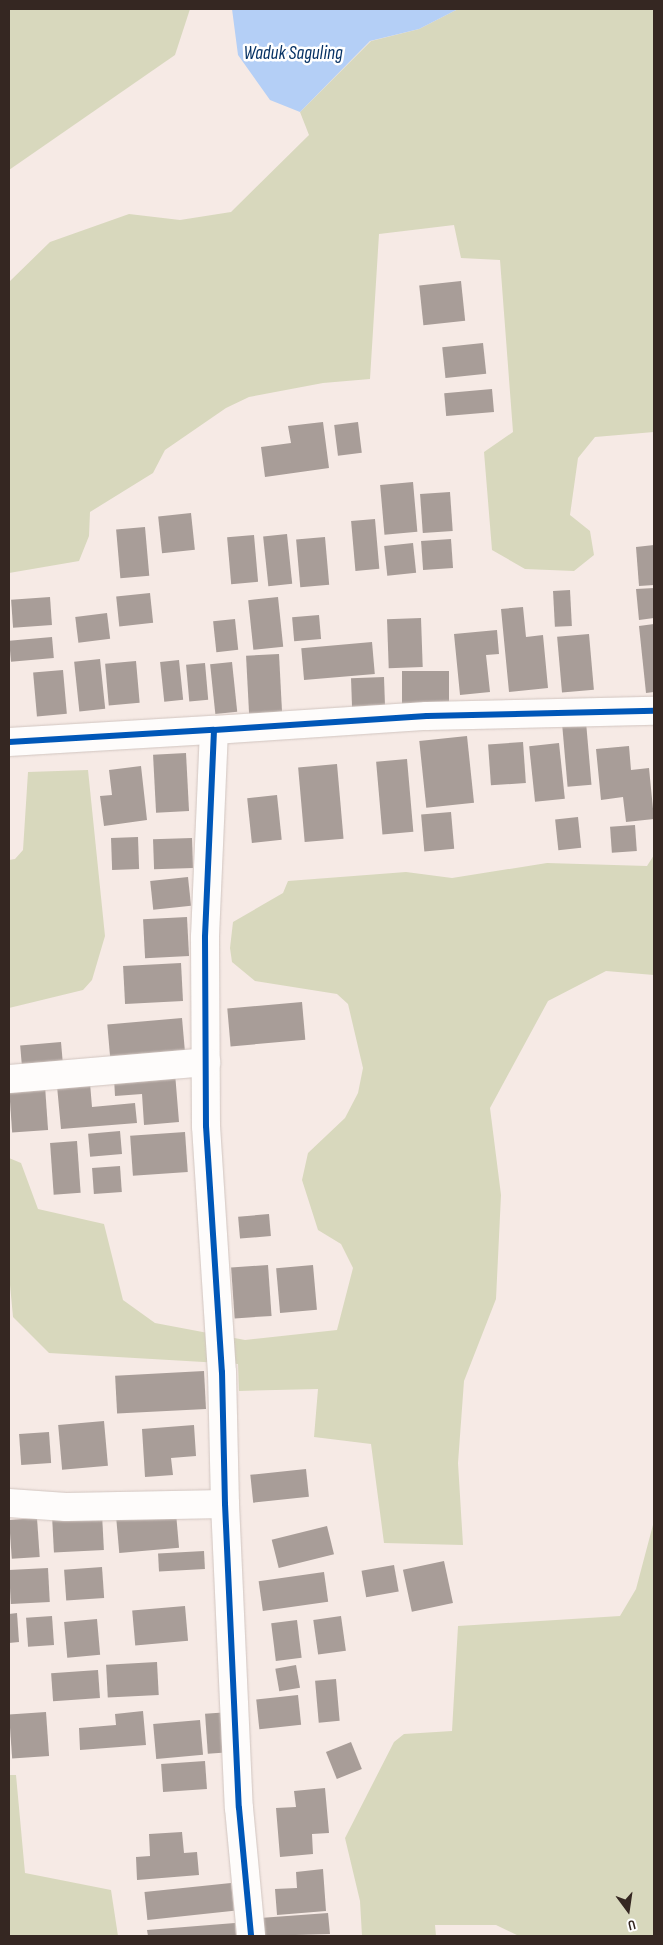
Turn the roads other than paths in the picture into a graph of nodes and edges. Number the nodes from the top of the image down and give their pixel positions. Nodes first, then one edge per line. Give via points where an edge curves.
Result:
1 (654, 711) edge
2 (214, 730) junction
3 (9, 742) edge
4 (206, 1062) junction
5 (9, 1079) edge
6 (9, 1503) edge
7 (225, 1504) junction
8 (251, 1936) edge

1 - 2 street via 427,716
2 - 3 street
2 - 4 street via 205,937
4 - 5 street
4 - 7 street via 206,1126 222,1372
6 - 7 street via 66,1507
7 - 8 street via 239,1808

